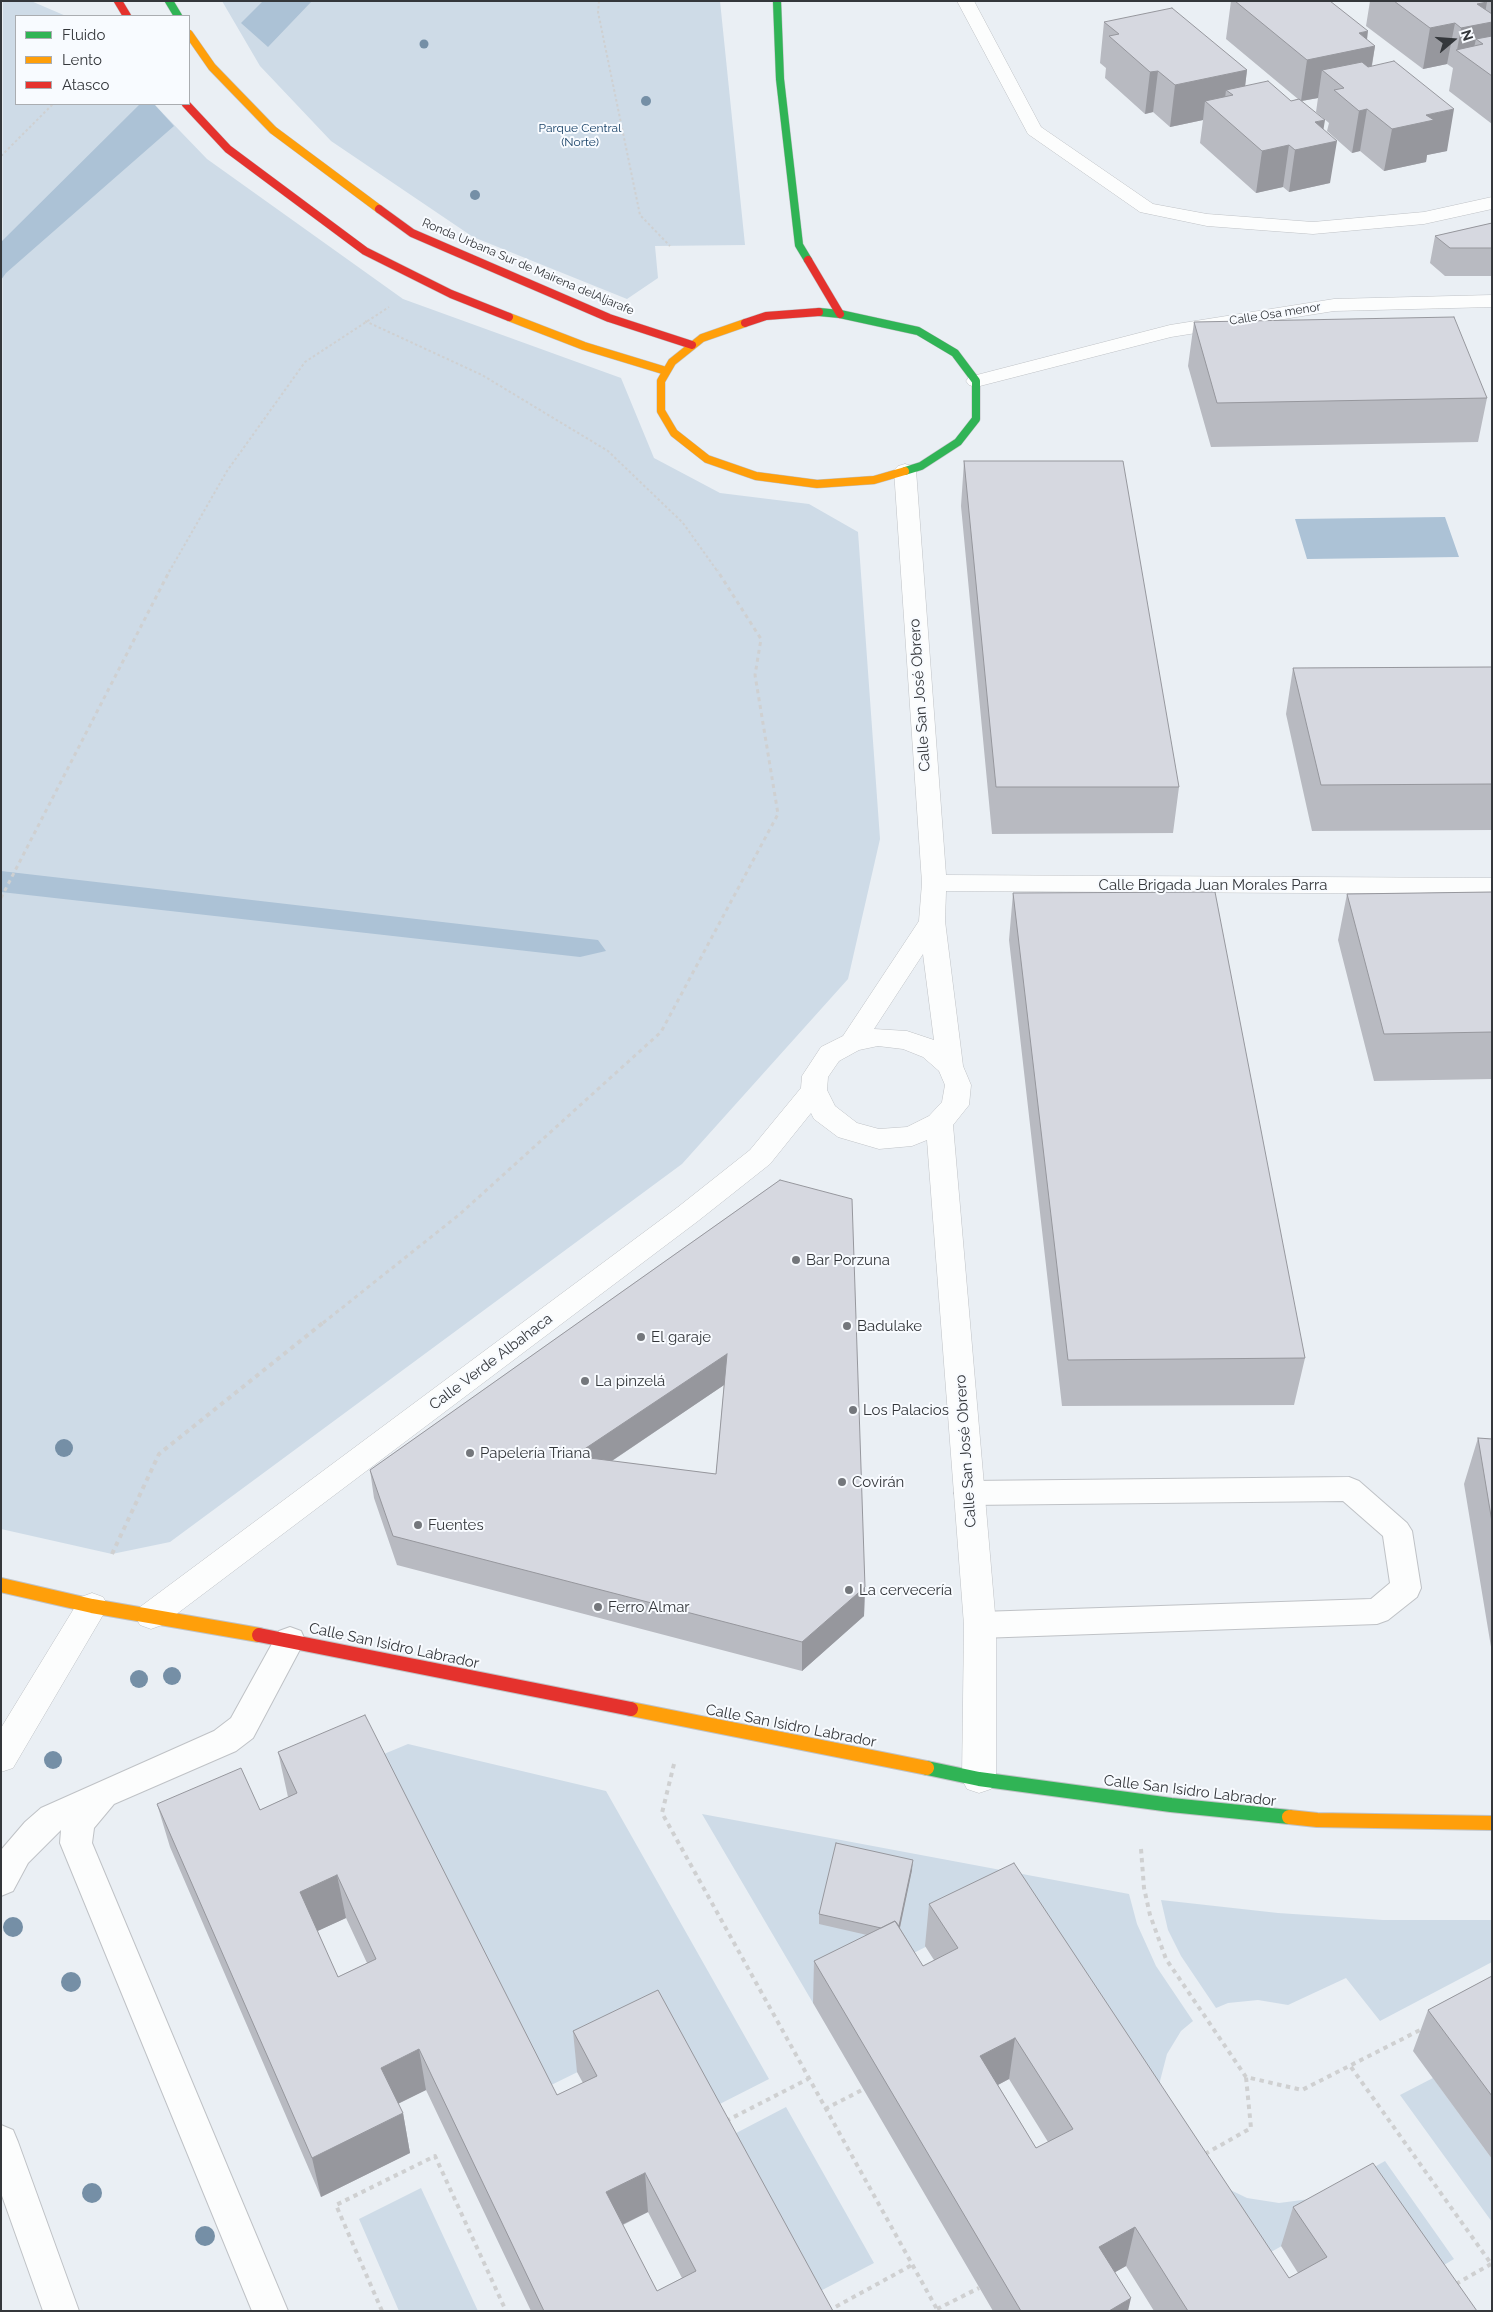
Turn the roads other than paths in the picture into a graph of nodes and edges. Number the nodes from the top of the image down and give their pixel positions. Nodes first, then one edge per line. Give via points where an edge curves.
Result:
1 (118, 1) edge
2 (170, 1) edge
3 (777, 1) edge
4 (965, 1) edge
5 (126, 15) edge
6 (177, 15) edge
7 (190, 35) edge
8 (187, 105) edge
9 (1492, 203) edge
10 (1492, 301) edge
11 (840, 314) junction
12 (692, 345) junction
13 (666, 371) junction
14 (976, 381) junction
15 (904, 470) junction
16 (934, 884) junction
17 (1492, 886) edge
18 (932, 920) junction
19 (852, 1042) junction
20 (950, 1066) junction
21 (814, 1090) junction
22 (939, 1123) junction
23 (969, 1493) junction
24 (1, 1584) edge
25 (92, 1606) junction
26 (151, 1616) junction
27 (980, 1625) junction
28 (290, 1640) junction
29 (1, 1758) edge
30 (979, 1779) junction
31 (102, 1794) junction
32 (1492, 1823) edge
33 (1, 1881) edge
34 (1, 2142) edge
35 (61, 2311) edge
36 (270, 2311) edge

1 - 5 street
2 - 6 street
3 - 11 street via 780,79 799,245
4 - 9 street via 1034,130 1148,208 1207,220 1312,228 1424,218
7 - 12 street, Ronda Urbana Sur de Mairena delAljarafe via 212,68 273,130 412,233 609,318
8 - 13 street via 228,149 365,251 451,294 584,346
10 - 14 street, Calle Osa menor via 1334,305 1170,331
11 - 12 street via 820,312 766,316 702,338
11 - 14 street via 918,331 954,353
12 - 13 street
13 - 15 street via 661,381 661,411 674,434 707,459 756,476 817,484 874,480
14 - 15 street via 976,419 958,442 921,466
15 - 16 street, Calle San José Obrero
16 - 17 street, Calle Brigada Juan Morales Parra
16 - 18 street, Calle San José Obrero
18 - 19 street
18 - 20 street, Calle San José Obrero
19 - 20 street via 878,1037 907,1040 932,1050
19 - 21 street via 830,1054 815,1076
20 - 22 street via 958,1085 955,1106
21 - 22 street via 824,1112 848,1130 879,1139 912,1136
21 - 26 street, Calle Verde Albahaca via 760,1157
22 - 23 street, Calle San José Obrero
23 - 27 street, Calle San José Obrero
23 - 27 lane via 1349,1489 1397,1531 1406,1588 1377,1611
24 - 25 street, Calle San Isidro Labrador
25 - 26 street, Calle San Isidro Labrador
25 - 29 street
26 - 28 street, Calle San Isidro Labrador
27 - 30 street, Calle San José Obrero
28 - 30 street, Calle San Isidro Labrador
28 - 31 lane via 242,1728 225,1741
30 - 32 street, Calle San Isidro Labrador via 1138,1801 1317,1820
31 - 33 lane via 52,1818 17,1853
31 - 36 lane via 78,1825 76,1843
34 - 35 lane

